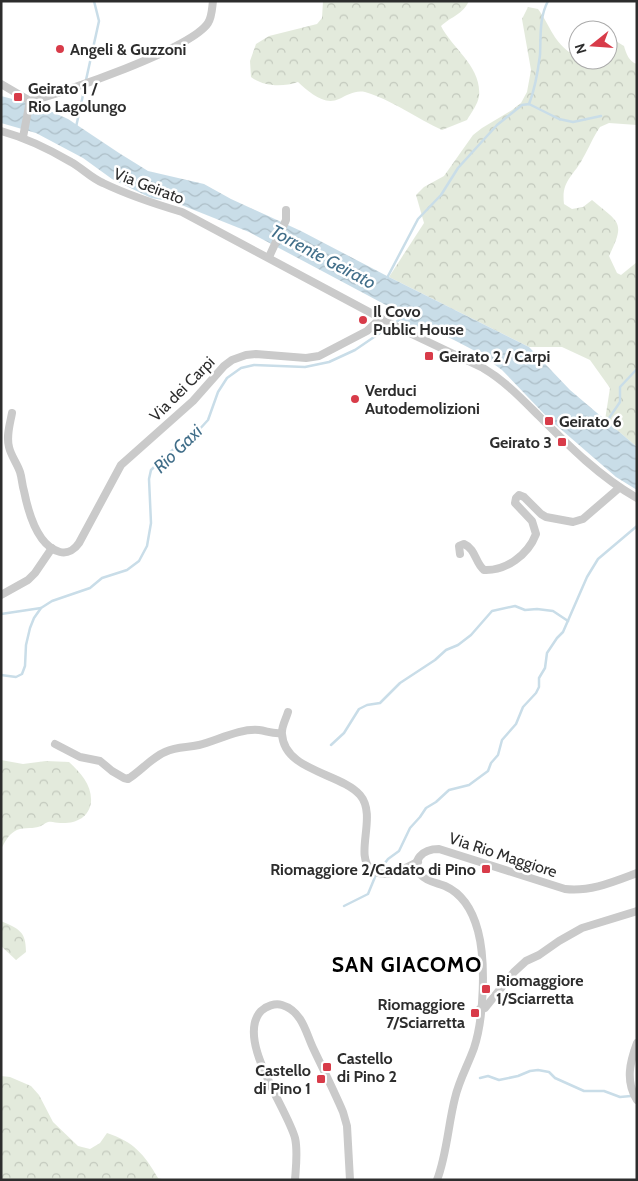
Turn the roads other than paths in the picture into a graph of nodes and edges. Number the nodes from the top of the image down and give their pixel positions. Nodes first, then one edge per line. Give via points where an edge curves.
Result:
1 (213, 1) edge
2 (1, 84) edge
3 (30, 102) junction
4 (1, 132) edge
5 (23, 134) junction
6 (286, 210) dead end
7 (269, 257) junction
8 (383, 319) junction
9 (12, 413) dead end
10 (619, 488) junction
11 (637, 498) edge
12 (52, 548) junction
13 (460, 554) dead end
14 (1, 595) edge
15 (288, 712) dead end
16 (281, 733) junction
17 (55, 744) dead end
18 (418, 862) junction
19 (637, 874) edge
20 (637, 911) edge
21 (480, 1009) junction
22 (637, 1043) edge
23 (636, 1098) edge
24 (627, 1100) dead end
25 (295, 1180) edge
26 (350, 1180) edge
27 (437, 1180) edge

1 - 3 street via 209,23 202,30 156,56
2 - 3 street
3 - 5 street
4 - 5 street, Via Geirato
5 - 7 street, Via Geirato via 101,182 182,212
6 - 7 street via 286,220
7 - 8 street, Via Geirato
8 - 10 street, Via Geirato via 496,375 569,446
8 - 12 street, Via dei Carpi via 367,331 318,356 256,354 232,360 193,401 121,464 76,548 64,552
9 - 12 street via 9,448 21,474 36,528
10 - 11 street, Via Geirato
10 - 13 street via 582,519 573,522 546,517 520,495 515,500 516,505 532,521 536,534 517,560 500,569 484,570 468,545 459,546
12 - 14 street via 28,580
15 - 16 street
16 - 17 street via 258,730 166,751 128,779 100,761 80,757
16 - 18 street, Via Rio Maggiore via 284,743 297,760 360,795 366,808 364,856 369,867 384,874
18 - 19 street, Via Rio Maggiore via 424,852 439,849 576,891
18 - 21 street via 422,876 459,895 475,922 482,954
20 - 21 street via 582,928 540,955 526,960 485,1008
21 - 27 street via 476,1039 455,1098
22 - 23 street via 630,1067 630,1082
23 - 24 street
25 - 26 street via 294,1138 264,1072 254,1034 255,1020 260,1012 276,1004 290,1010 302,1023 343,1112 347,1126

